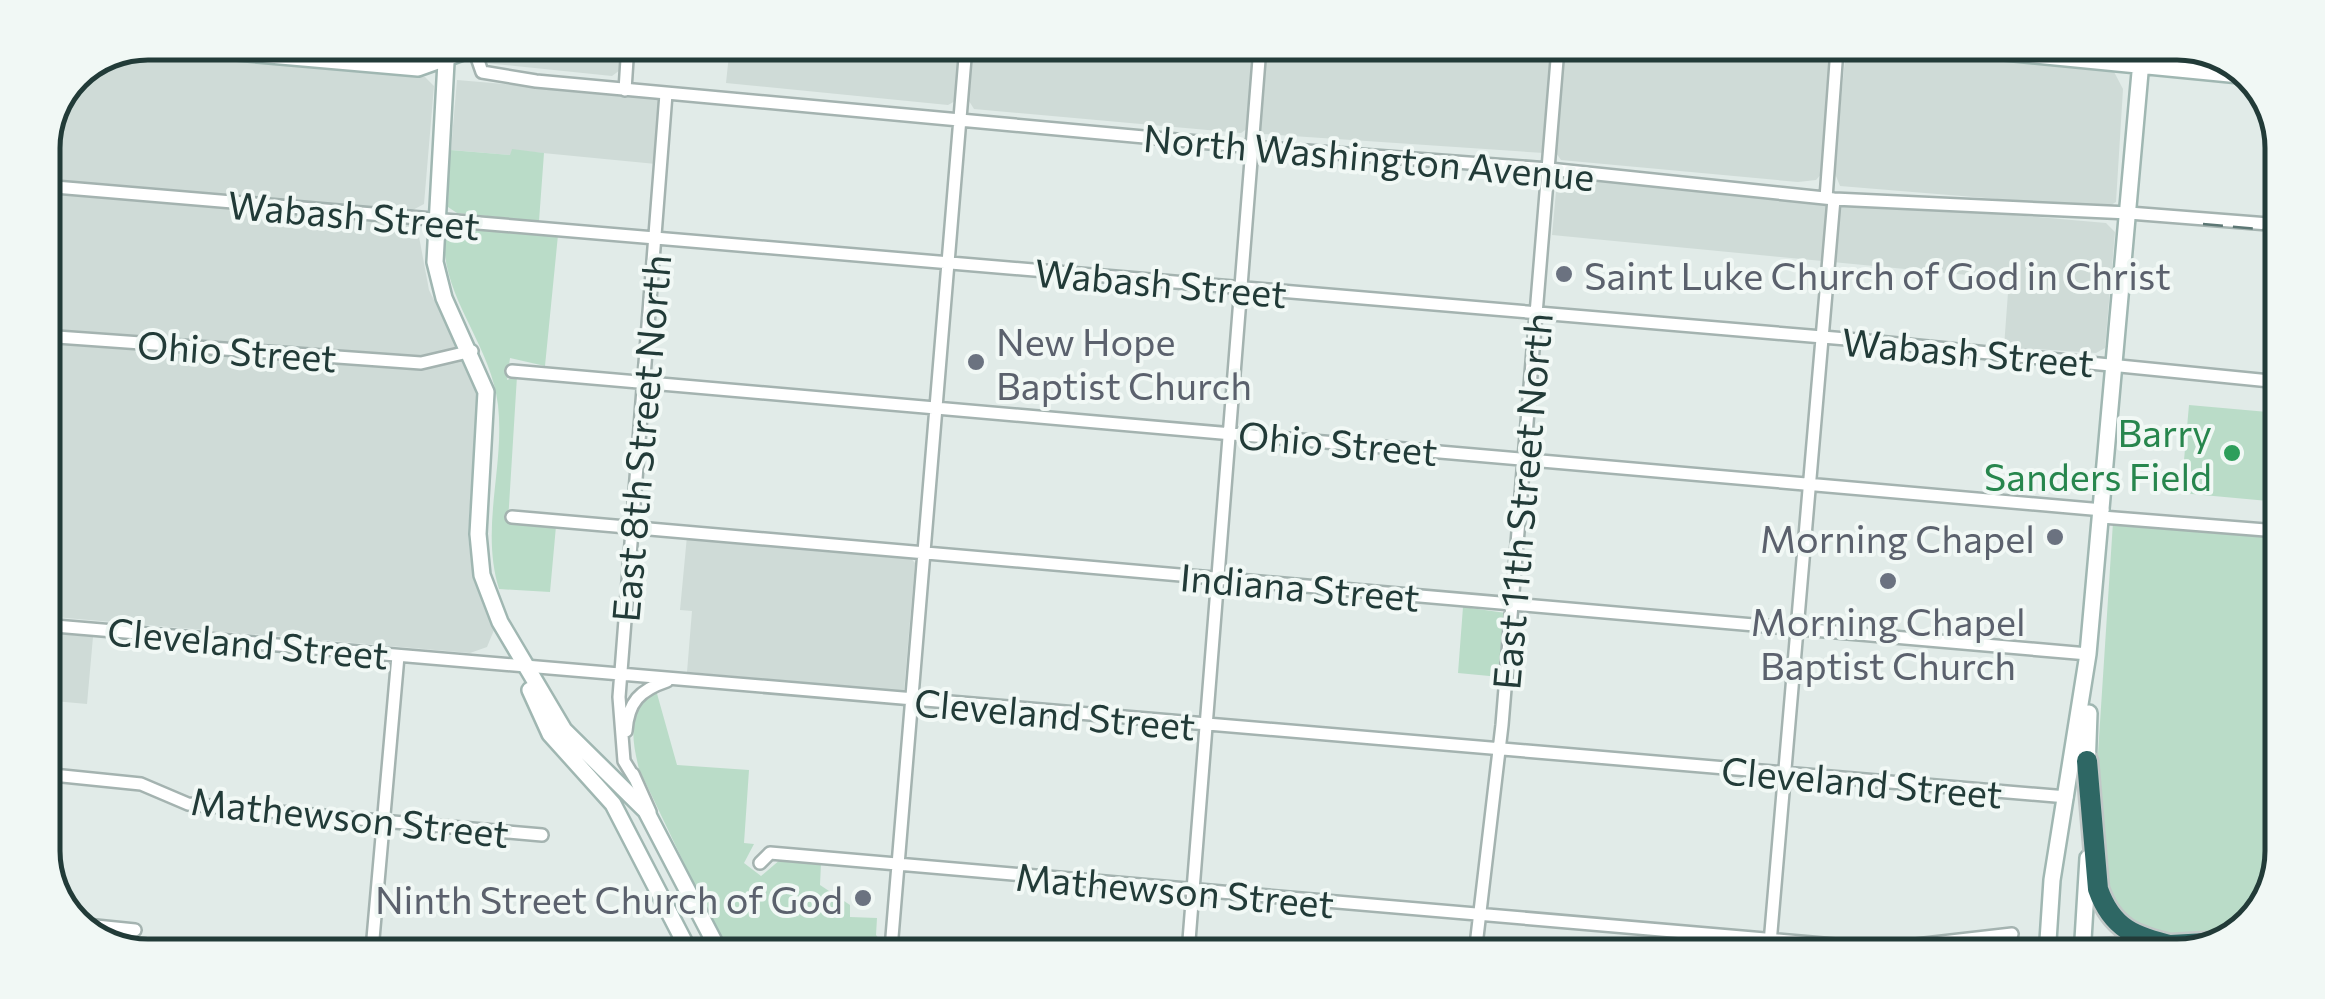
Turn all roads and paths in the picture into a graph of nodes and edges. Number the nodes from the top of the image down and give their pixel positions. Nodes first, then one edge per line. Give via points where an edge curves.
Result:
1 (327, 60) edge
2 (481, 60) edge
3 (627, 60) edge
4 (965, 60) edge
5 (1259, 60) edge
6 (1557, 60) edge
7 (1836, 60) edge
8 (2141, 60) edge
9 (2153, 60) edge
10 (446, 61) joint
11 (2218, 71) edge
12 (625, 90) junction
13 (666, 94) junction
14 (960, 120) junction
15 (1252, 147) junction
16 (1549, 169) junction
17 (60, 187) edge
18 (1830, 199) junction
19 (2128, 212) junction
20 (434, 220) junction
21 (2265, 224) edge
22 (656, 238) junction
23 (948, 263) junction
24 (1242, 290) junction
25 (1538, 314) junction
26 (60, 337) edge
27 (1822, 337) junction
28 (472, 351) junction
29 (2115, 365) junction
30 (512, 371) dead end
31 (2265, 380) edge
32 (645, 384) junction
33 (936, 409) junction
34 (1231, 433) junction
35 (1526, 459) junction
36 (1810, 483) junction
37 (2103, 514) junction
38 (512, 517) dead end
39 (632, 526) junction
40 (2265, 529) edge
41 (924, 553) junction
42 (1219, 579) junction
43 (1513, 606) junction
44 (60, 626) edge
45 (1797, 630) junction
46 (2088, 654) junction
47 (398, 656) junction
48 (526, 667) junction
49 (622, 675) junction
50 (672, 680) junction
51 (912, 701) junction
52 (1207, 726) junction
53 (1496, 751) junction
54 (2087, 761) junction
55 (1785, 775) junction
56 (60, 776) edge
57 (634, 779) junction
58 (2067, 797) junction
59 (382, 822) junction
60 (542, 835) dead end
61 (662, 838) junction
62 (760, 863) dead end
63 (899, 866) junction
64 (1194, 891) junction
65 (1478, 915) junction
66 (104, 927) edge
67 (135, 930) dead end
68 (2012, 934) dead end
69 (892, 936) dead end
70 (373, 939) edge
71 (683, 939) edge
72 (712, 939) edge
73 (1189, 939) edge
74 (1476, 939) edge
75 (1758, 939) edge
76 (1770, 939) edge
77 (1968, 939) edge
78 (2050, 939) edge
79 (2082, 939) edge
80 (2149, 939) edge

1 - 10 street via 418,68
2 - 12 street, North Washington Avenue via 482,72
3 - 12 street
4 - 14 street
5 - 15 street
6 - 16 street, East 11th Street North
7 - 18 street
8 - 19 street
9 - 11 street
10 - 20 street
12 - 13 street, North Washington Avenue
13 - 14 street, North Washington Avenue
13 - 22 street, East 8th Street North
14 - 15 street, North Washington Avenue
14 - 23 street
15 - 16 street, North Washington Avenue
15 - 24 street
16 - 18 street, North Washington Avenue
16 - 25 street, East 11th Street North
17 - 20 street, Wabash Street
18 - 19 street, North Washington Avenue
18 - 27 street
19 - 21 street, North Washington Avenue
19 - 29 street
20 - 22 street, Wabash Street
20 - 28 street via 438,279
22 - 23 street, Wabash Street
22 - 32 street, East 8th Street North
23 - 24 street, Wabash Street
23 - 33 street
24 - 25 street, Wabash Street
24 - 34 street
25 - 27 street, Wabash Street
25 - 35 street, East 11th Street North
26 - 28 street, Ohio Street via 432,364
27 - 29 street, Wabash Street
27 - 36 street
28 - 48 street via 488,402 478,534 482,575
29 - 31 street, Wabash Street
29 - 37 street
30 - 32 street, Ohio Street
32 - 33 street, Ohio Street
32 - 39 street, East 8th Street North
33 - 34 street, Ohio Street
33 - 41 street
34 - 35 street, Ohio Street
34 - 42 street
35 - 36 street, Ohio Street
35 - 43 street, East 11th Street North
36 - 37 street, Ohio Street
36 - 45 street
37 - 40 street, Ohio Street
37 - 46 street
38 - 39 street, Indiana Street
39 - 41 street, Indiana Street
39 - 49 street, East 8th Street North
41 - 42 street, Indiana Street
41 - 51 street
42 - 43 street, Indiana Street
42 - 52 street
43 - 45 street, Indiana Street
43 - 53 street, East 11th Street North
44 - 47 street, Cleveland Street
45 - 46 street, Indiana Street
45 - 55 street
46 - 54 street
46 - 58 street
47 - 48 street, Cleveland Street
47 - 59 street
48 - 49 street, Cleveland Street
48 - 61 street via 564,730 630,790
48 - 71 street via 550,734 612,804
49 - 50 street, Cleveland Street
49 - 57 street, East 8th Street North via 621,741
50 - 51 street, Cleveland Street
50 - 57 street, East 8th Street North via 641,692 627,715
51 - 52 street, Cleveland Street
51 - 63 street
52 - 53 street, Cleveland Street
52 - 64 street
53 - 55 street, Cleveland Street
53 - 65 street, East 11th Street North
54 - 79 street
54 - 80 highway via 2098,889 2117,925
55 - 58 street, Cleveland Street
55 - 76 street
56 - 59 street, Mathewson Street via 140,784 188,804
57 - 61 street, East 8th Street North
58 - 78 street via 2052,880
59 - 60 street, Mathewson Street
59 - 70 street
61 - 72 street, East 8th Street North
62 - 63 street, Mathewson Street via 770,854
63 - 64 street, Mathewson Street
63 - 69 street
64 - 65 street, Mathewson Street
64 - 73 street
65 - 74 street, East 11th Street North
65 - 75 street, Mathewson Street
66 - 67 street
68 - 77 street, Mathewson Street

